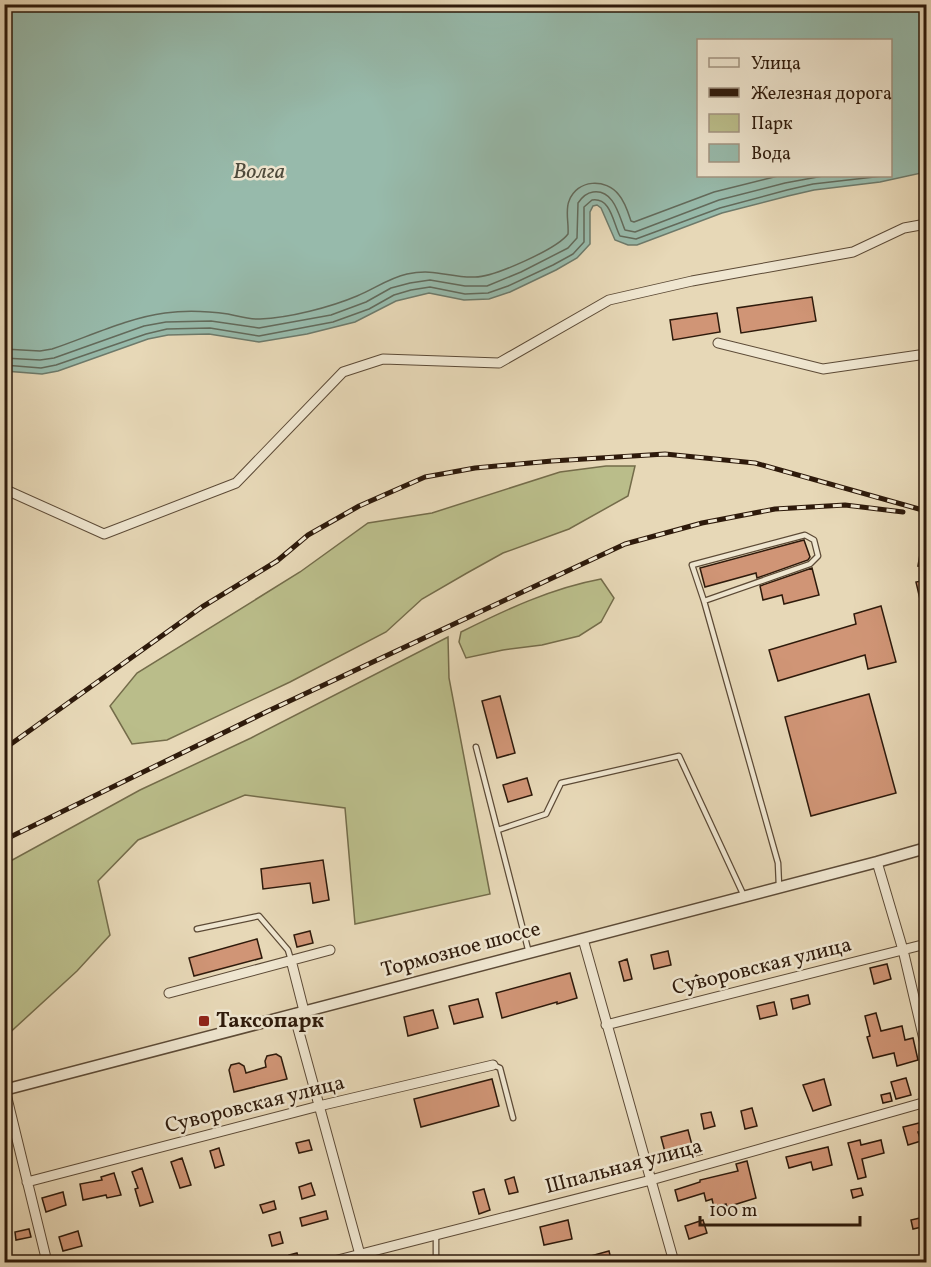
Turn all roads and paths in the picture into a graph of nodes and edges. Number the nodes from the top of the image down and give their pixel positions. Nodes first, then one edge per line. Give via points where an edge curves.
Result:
1 (927, 224) edge
2 (718, 343) dead end
3 (927, 354) edge
4 (4, 489) edge
5 (704, 601) junction
6 (476, 747) dead end
7 (498, 830) junction
8 (927, 848) edge
9 (877, 862) junction
10 (779, 887) junction
11 (744, 896) junction
12 (197, 929) dead end
13 (583, 939) junction
14 (927, 944) edge
15 (330, 950) dead end
16 (903, 950) junction
17 (529, 952) junction
18 (291, 960) junction
19 (169, 993) dead end
20 (299, 1012) junction
21 (606, 1025) junction
22 (927, 1048) edge
23 (493, 1065) joint
24 (5, 1090) edge
25 (927, 1102) edge
26 (320, 1106) junction
27 (513, 1118) dead end
28 (651, 1180) junction
29 (27, 1182) junction
30 (436, 1235) junction
31 (361, 1258) edge
32 (47, 1263) edge
33 (330, 1263) edge
34 (436, 1263) edge
35 (674, 1263) edge

1 - 4 street via 904,228 853,252 609,300 499,363 383,359 344,372 236,483 104,534
2 - 3 street via 823,369
5 - 5 lane via 810,564 818,556 814,540 805,535 692,565
5 - 10 lane via 778,863
6 - 7 lane
7 - 11 lane via 546,814 561,783 679,756
7 - 17 lane
8 - 9 street, Тормозное шоссе
9 - 10 street, Тормозное шоссе
9 - 16 street
10 - 11 street, Тормозное шоссе
11 - 13 street, Тормозное шоссе
12 - 18 lane via 259,916 288,950
13 - 17 street, Тормозное шоссе
13 - 21 street
14 - 16 street, Суворовская улица
15 - 18 street
16 - 21 street, Суворовская улица
16 - 22 street
17 - 20 street, Тормозное шоссе
18 - 19 street
18 - 20 street
20 - 24 street, Тормозное шоссе
20 - 26 street
21 - 28 street
23 - 26 street, Суворовская улица
23 - 27 lane via 500,1068
24 - 29 street
25 - 28 street, Шпальная улица
26 - 29 street, Суворовская улица
26 - 31 street
28 - 30 street, Шпальная улица
28 - 35 street
29 - 32 street
30 - 31 street, Шпальная улица
30 - 34 lane
31 - 33 street, Шпальная улица

